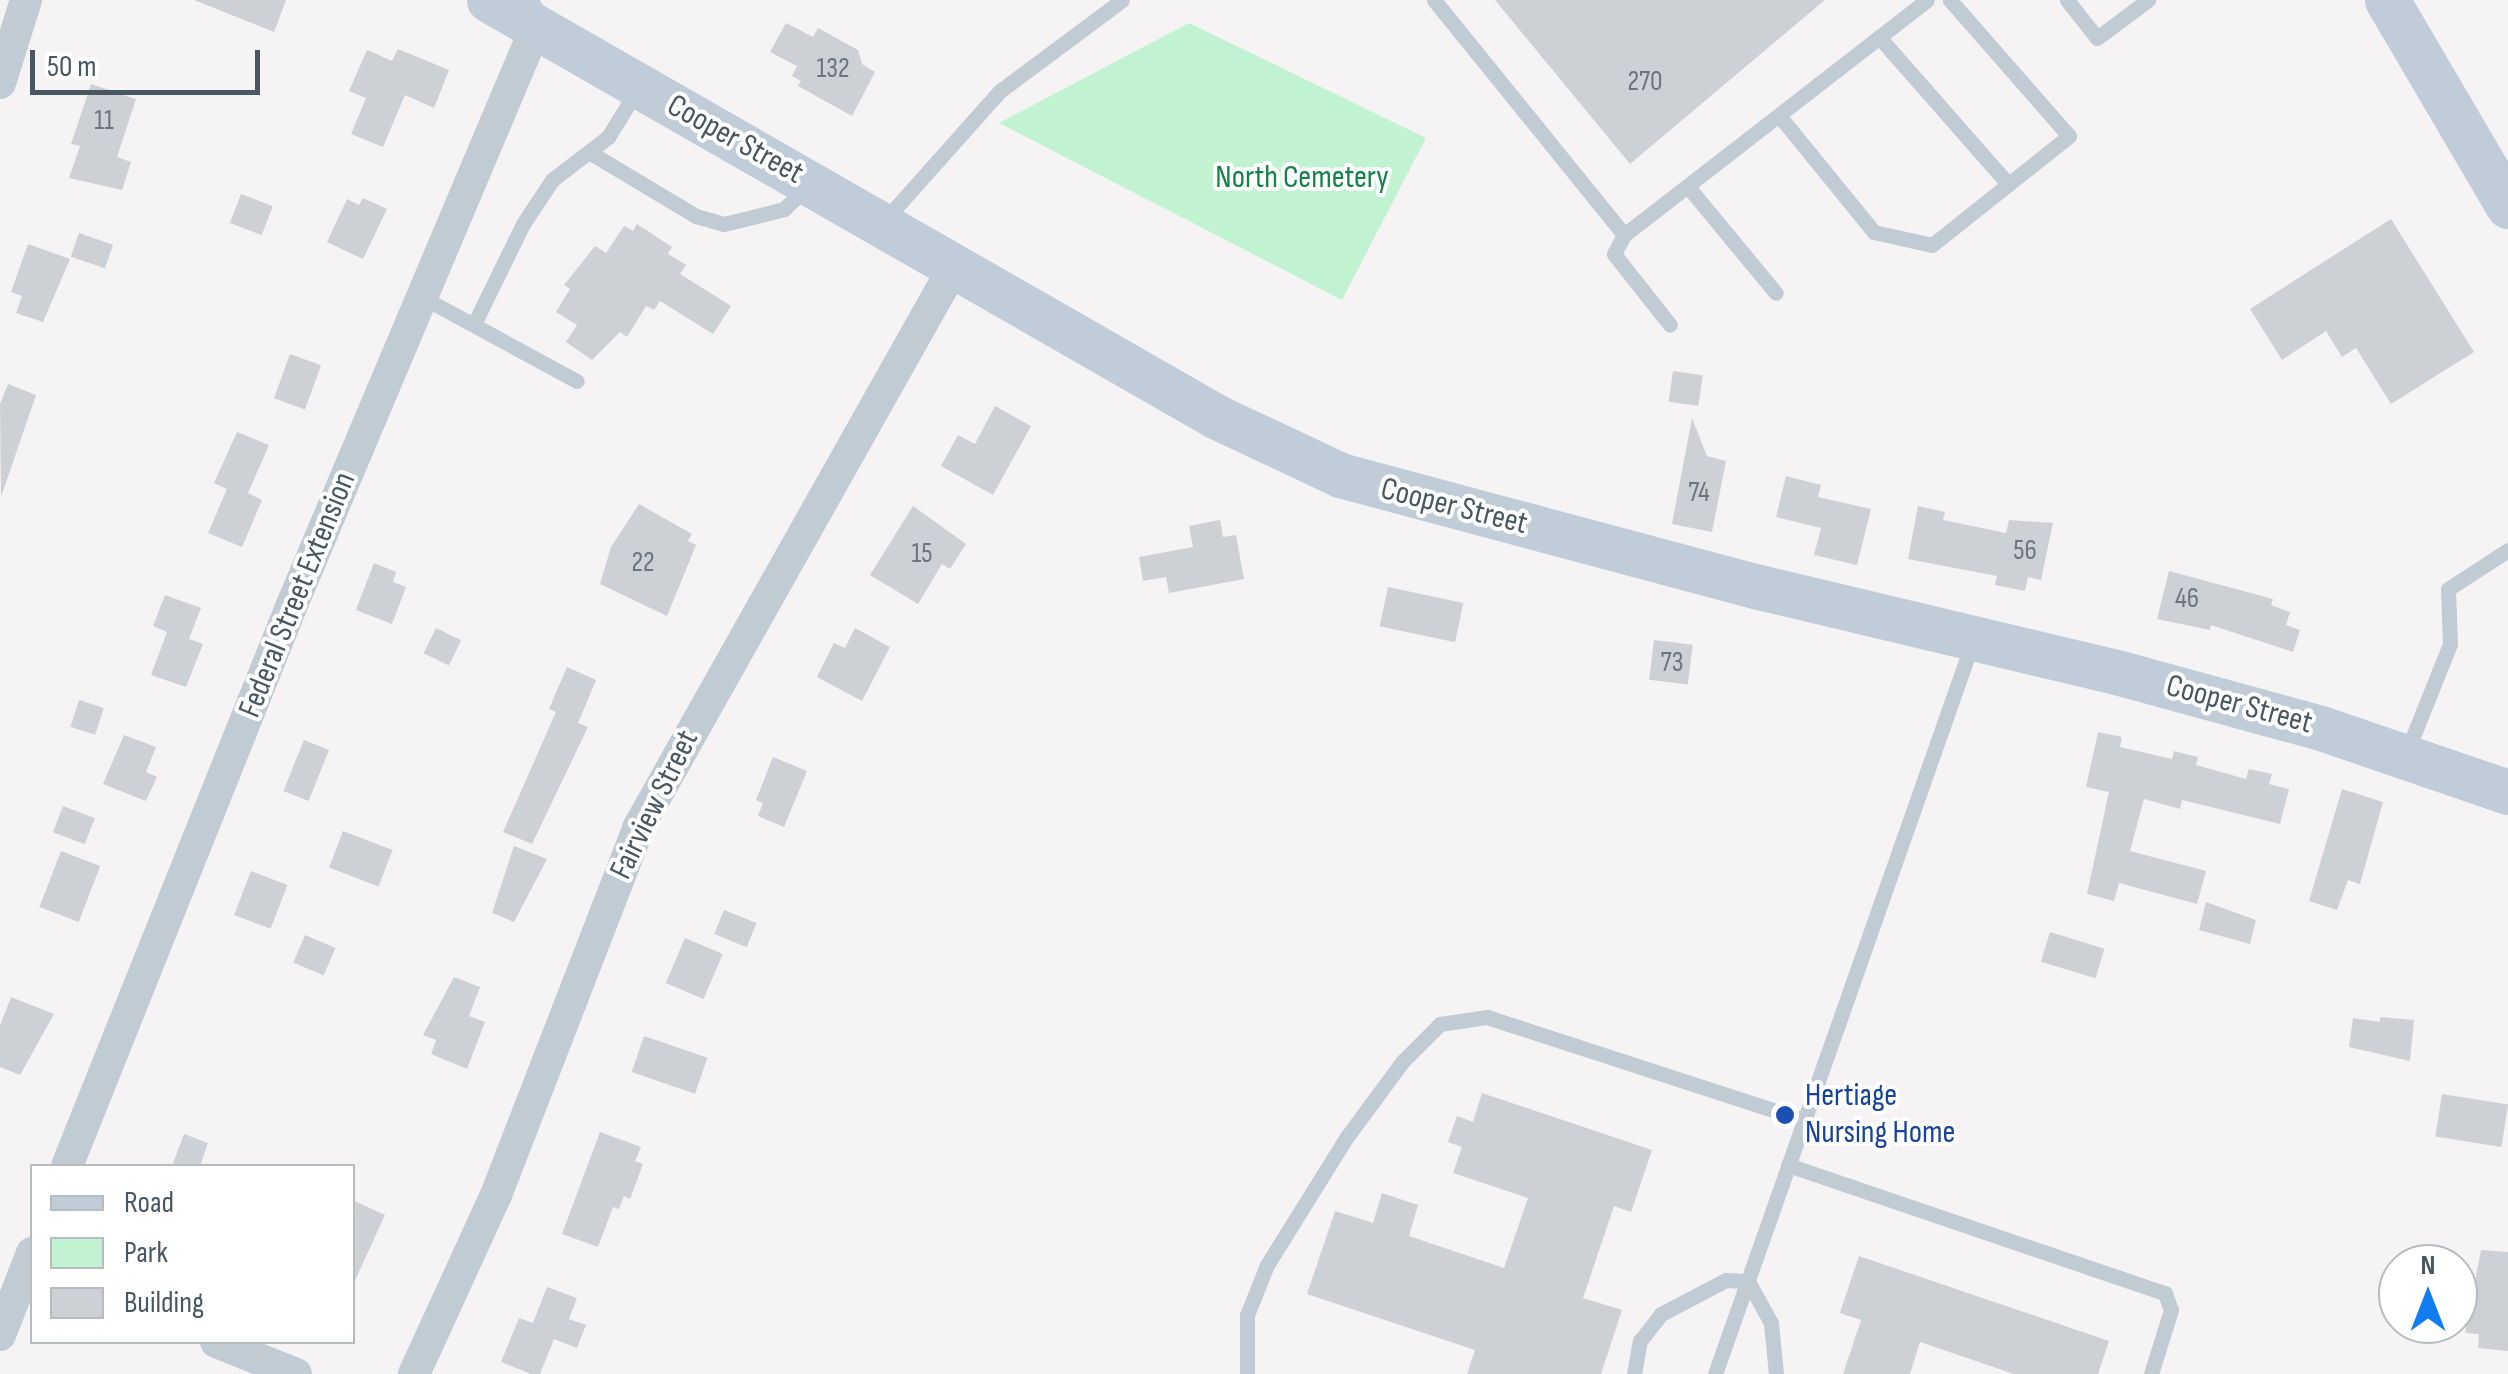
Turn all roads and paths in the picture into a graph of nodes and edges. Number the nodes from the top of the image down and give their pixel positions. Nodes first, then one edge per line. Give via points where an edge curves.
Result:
1 (26, 0) edge
2 (489, 0) edge
3 (1122, 0) edge
4 (1434, 0) edge
5 (1927, 0) edge
6 (1950, 0) edge
7 (2067, 0) edge
8 (2148, 0) edge
9 (2387, 0) edge
10 (529, 14) edge
11 (1879, 37) junction
12 (0, 83) edge
13 (639, 86) junction
14 (1781, 118) junction
15 (590, 152) junction
16 (811, 183) junction
17 (2008, 184) junction
18 (1690, 188) junction
19 (2508, 206) edge
20 (882, 224) junction
21 (1624, 235) junction
22 (955, 266) junction
23 (1776, 293) dead end
24 (422, 297) junction
25 (474, 324) junction
26 (1670, 325) dead end
27 (577, 382) dead end
28 (2508, 550) edge
29 (1976, 636) junction
30 (2406, 755) junction
31 (2508, 792) edge
32 (1804, 1120) junction
33 (68, 1164) edge
34 (1788, 1165) junction
35 (30, 1264) edge
36 (1748, 1281) junction
37 (0, 1335) edge
38 (221, 1344) edge
39 (296, 1374) edge
40 (414, 1374) edge
41 (1247, 1374) edge
42 (1634, 1374) edge
43 (1715, 1374) edge
44 (1776, 1374) edge
45 (2151, 1374) edge

1 - 12 street
2 - 10 street, Cooper Street
3 - 20 lane via 1000,91
4 - 21 lane
5 - 11 lane
6 - 17 lane via 2069,136
7 - 8 lane via 2097,38
9 - 19 street
10 - 13 street, Cooper Street
10 - 24 street, Federal Street Extension
11 - 14 lane
11 - 17 lane
13 - 15 lane
13 - 16 street, Cooper Street
14 - 17 lane via 1874,232 1932,244
14 - 18 lane
15 - 16 lane via 696,216 724,224 784,210
15 - 25 lane via 542,194
16 - 20 street, Cooper Street
18 - 21 lane
18 - 23 lane
20 - 22 street, Cooper Street
21 - 26 lane via 1614,254
22 - 29 street, Cooper Street via 1217,416 1340,475
22 - 40 street, Fairview Street via 638,828 496,1195
24 - 25 lane
24 - 33 street, Federal Street Extension
25 - 27 lane
28 - 30 lane via 2448,589 2450,644
29 - 30 street, Cooper Street
29 - 32 lane
30 - 31 street, Cooper Street
32 - 34 lane
32 - 41 lane via 1487,1017 1440,1024 1403,1061 1346,1138 1268,1265 1246,1314
34 - 36 lane
34 - 45 lane via 2165,1293 2171,1310
35 - 37 street
36 - 42 lane via 1699,1289 1661,1314 1640,1341
36 - 43 lane
36 - 44 lane via 1771,1323
38 - 39 street

